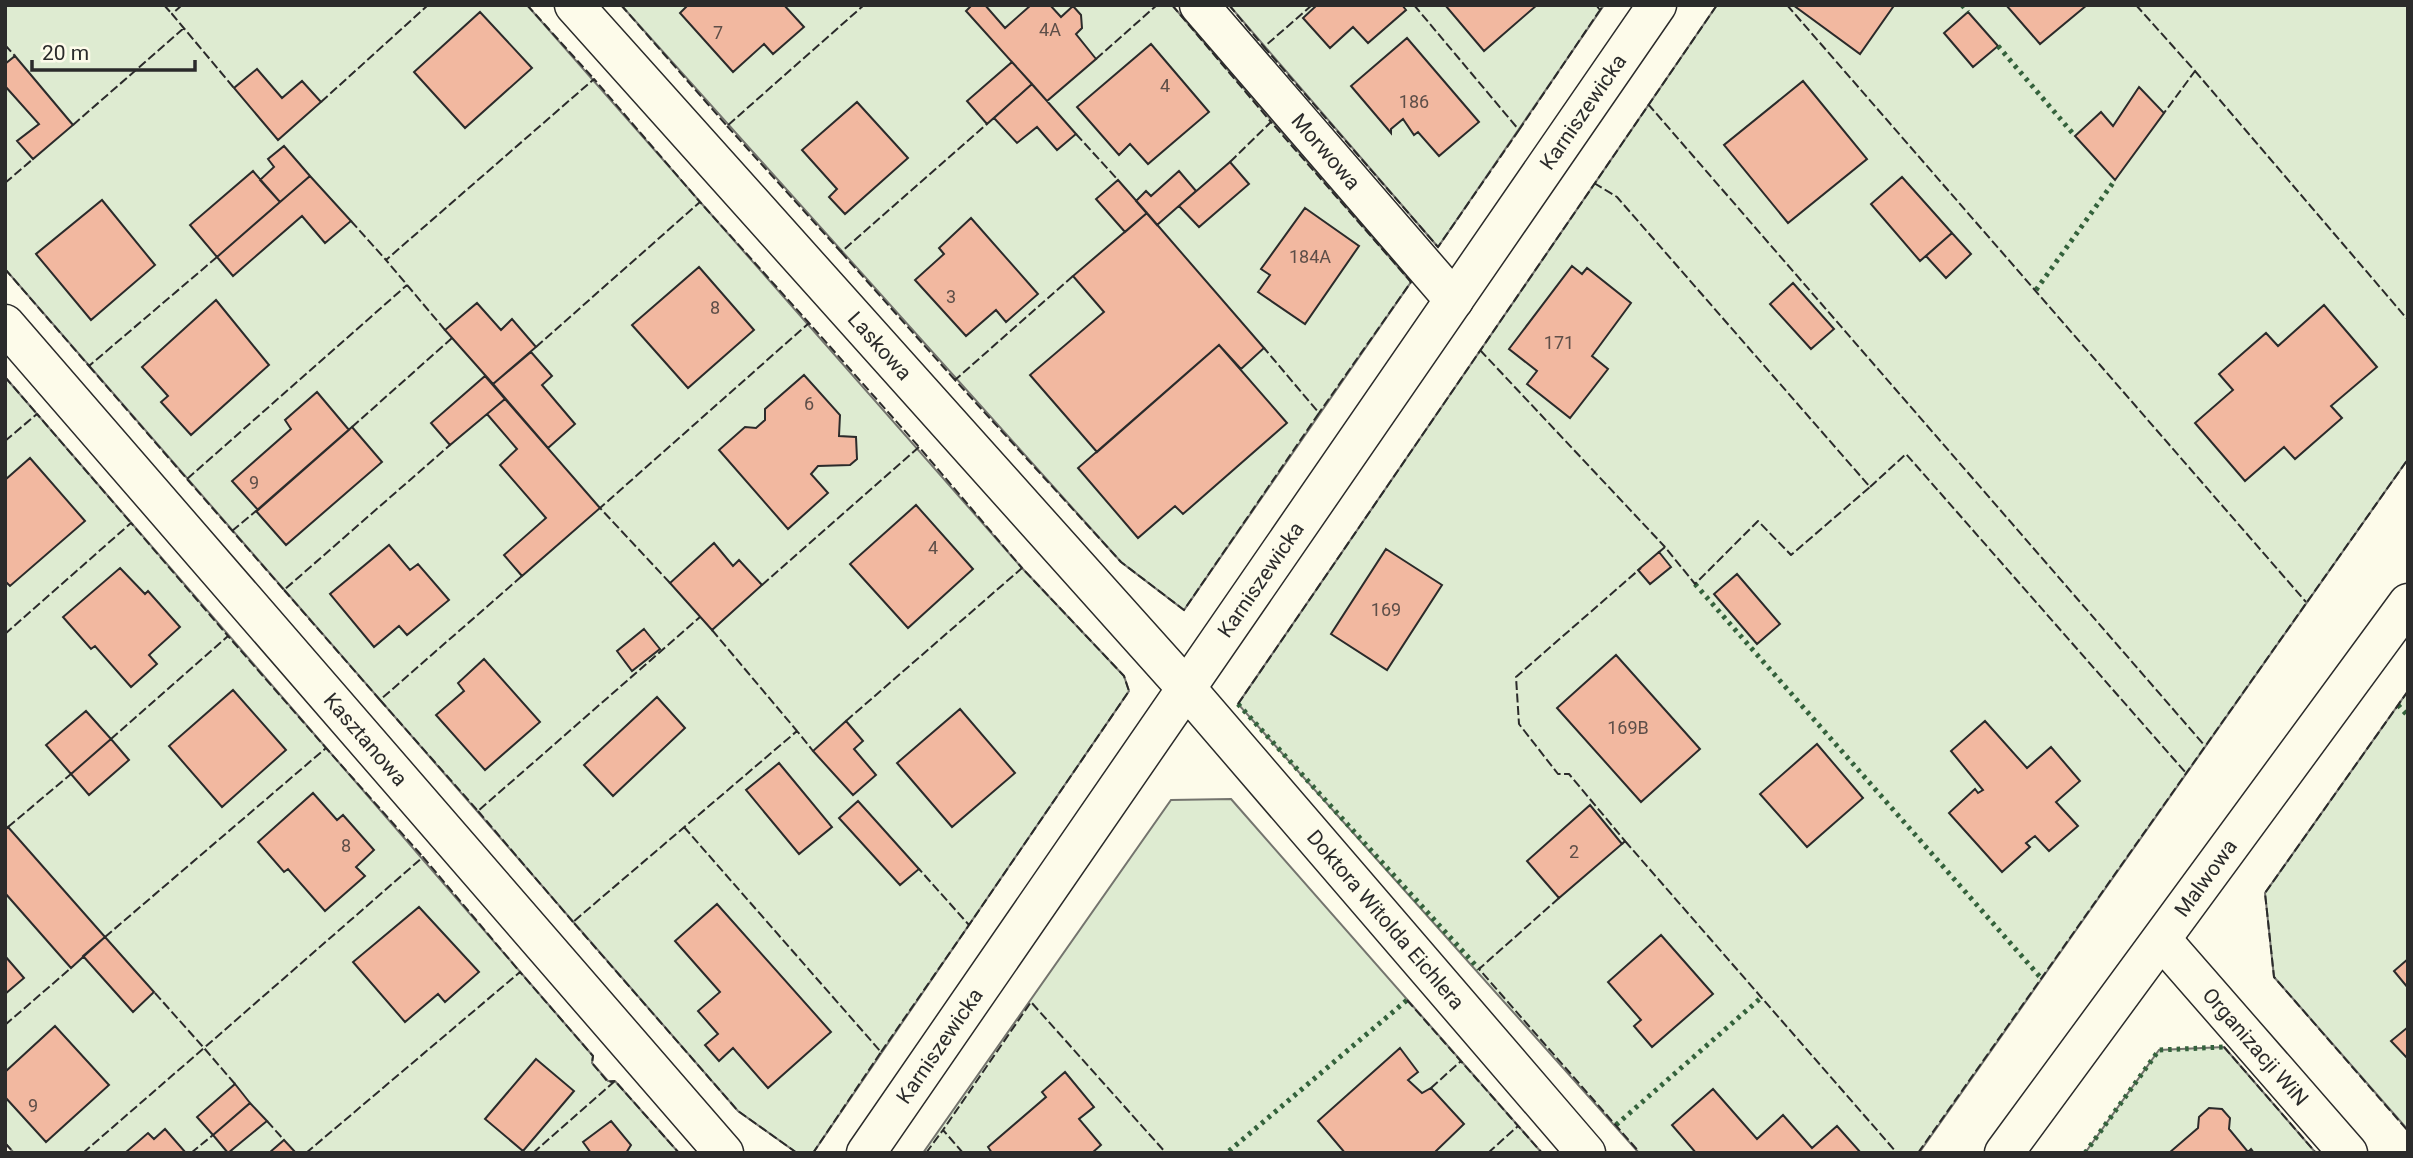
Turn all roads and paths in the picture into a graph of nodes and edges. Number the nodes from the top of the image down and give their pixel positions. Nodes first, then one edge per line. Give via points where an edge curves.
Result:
1 (574, 5) edge
2 (1199, 5) edge
3 (1657, 5) edge
4 (1454, 300) junction
5 (5, 324) edge
6 (2408, 603) edge
7 (1186, 688) junction
8 (2162, 940) junction
9 (724, 1153) edge
10 (866, 1153) edge
11 (1586, 1153) edge
12 (2004, 1153) edge
13 (2348, 1153) edge

1 - 7 street, Laskowa
2 - 4 street, Morwowa
3 - 4 street, Karniszewicka
4 - 7 street, Karniszewicka
5 - 9 street, Kasztanowa
6 - 8 street, Malwowa
7 - 10 street, Karniszewicka
7 - 11 street, Doktora Witolda Eichlera
8 - 12 street, Malwowa
8 - 13 street, Organizacji WiN

